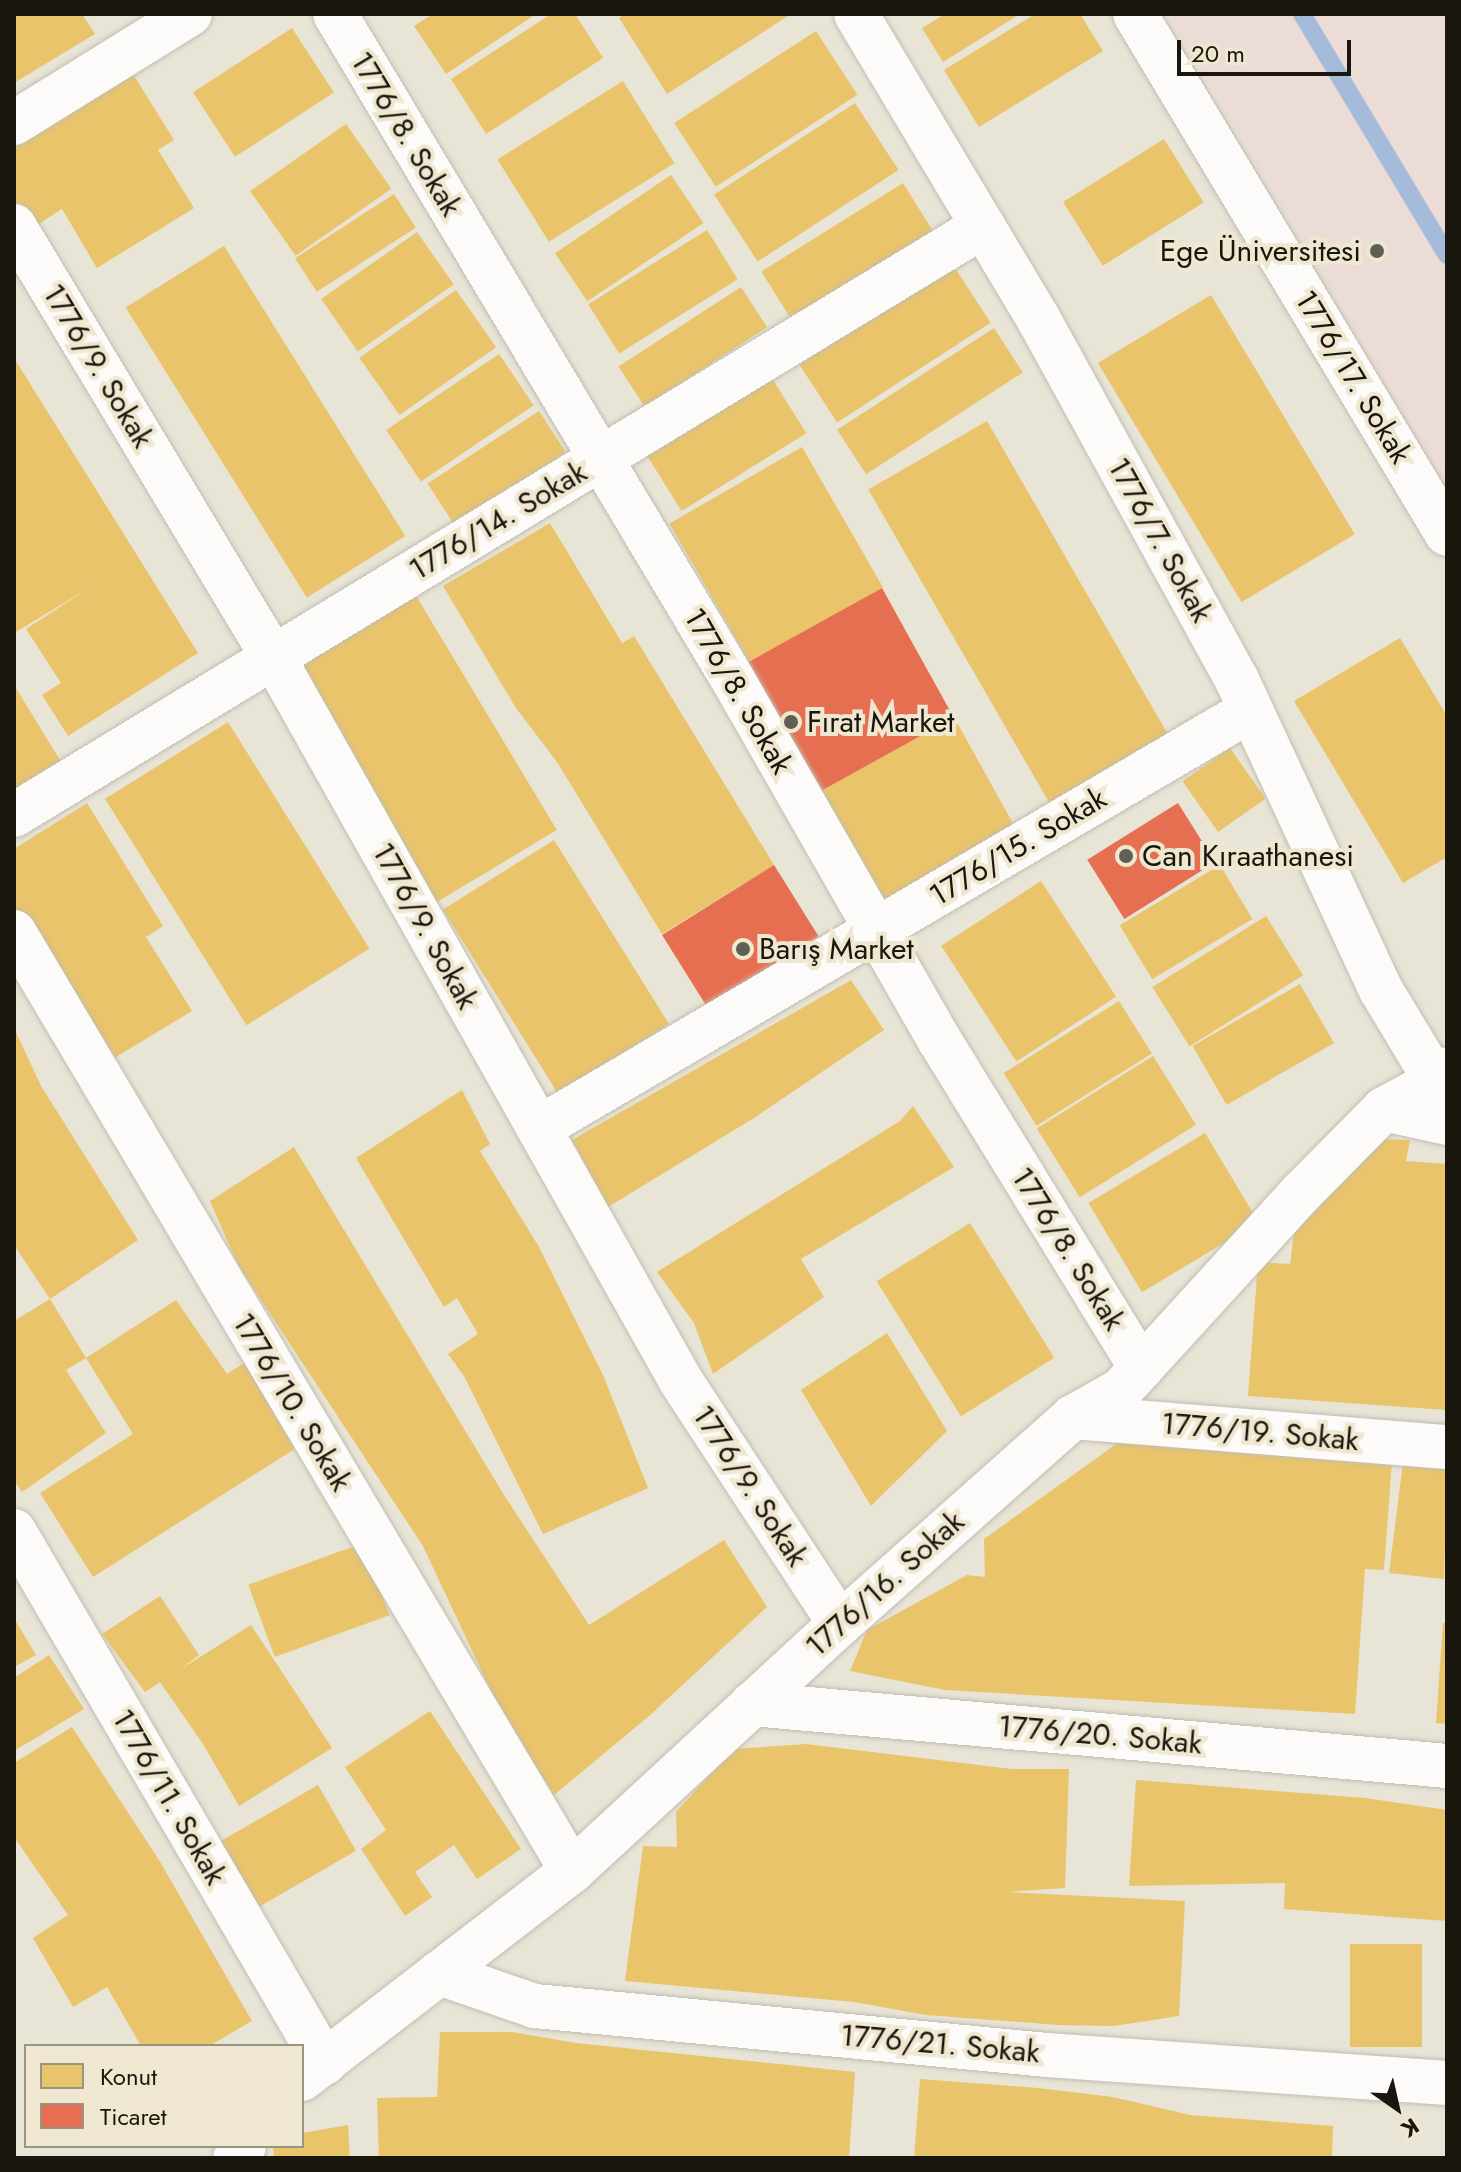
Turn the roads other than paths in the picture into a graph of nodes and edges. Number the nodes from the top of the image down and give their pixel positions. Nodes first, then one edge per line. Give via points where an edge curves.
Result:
1 (190, 14) edge
2 (335, 14) edge
3 (856, 14) edge
4 (1135, 14) edge
5 (14, 123) edge
6 (14, 226) edge
7 (983, 226) junction
8 (600, 458) junction
9 (1447, 534) edge
10 (273, 658) junction
11 (1249, 711) junction
12 (14, 815) edge
13 (876, 930) junction
14 (14, 932) edge
15 (1441, 1075) edge
16 (1384, 1109) junction
17 (1447, 1123) edge
18 (539, 1128) junction
19 (1141, 1368) junction
20 (1073, 1417) junction
21 (1447, 1447) edge
22 (14, 1531) edge
23 (840, 1624) junction
24 (752, 1704) junction
25 (1447, 1766) edge
26 (572, 1871) junction
27 (439, 1973) junction
28 (298, 2044) edge
29 (313, 2071) edge
30 (1447, 2083) edge

1 - 5 street
2 - 8 street, 1776/8. Sokak
3 - 7 street, 1776/7. Sokak
4 - 9 street, 1776/17. Sokak
6 - 10 street, 1776/9. Sokak
7 - 8 street, 1776/14. Sokak
7 - 11 street, 1776/7. Sokak via 1237,680
8 - 10 street, 1776/14. Sokak
8 - 13 street, 1776/8. Sokak
10 - 12 street, 1776/14. Sokak
10 - 18 street, 1776/9. Sokak
11 - 13 street, 1776/15. Sokak
11 - 15 street, 1776/7. Sokak via 1381,990
13 - 18 street, 1776/15. Sokak
13 - 19 street, 1776/8. Sokak
14 - 26 street, 1776/10. Sokak
15 - 16 street, 1776/16. Sokak
16 - 17 street
16 - 19 street, 1776/16. Sokak
18 - 23 street, 1776/9. Sokak via 681,1381
19 - 20 street, 1776/16. Sokak via 1121,1390
20 - 21 street, 1776/19. Sokak
20 - 23 street, 1776/16. Sokak
22 - 28 street, 1776/11. Sokak
23 - 24 street, 1776/16. Sokak
24 - 25 street, 1776/20. Sokak
24 - 26 street, 1776/16. Sokak
26 - 27 street, 1776/16. Sokak
27 - 29 street, 1776/16. Sokak
27 - 30 street, 1776/21. Sokak via 535,2006 1047,2055

